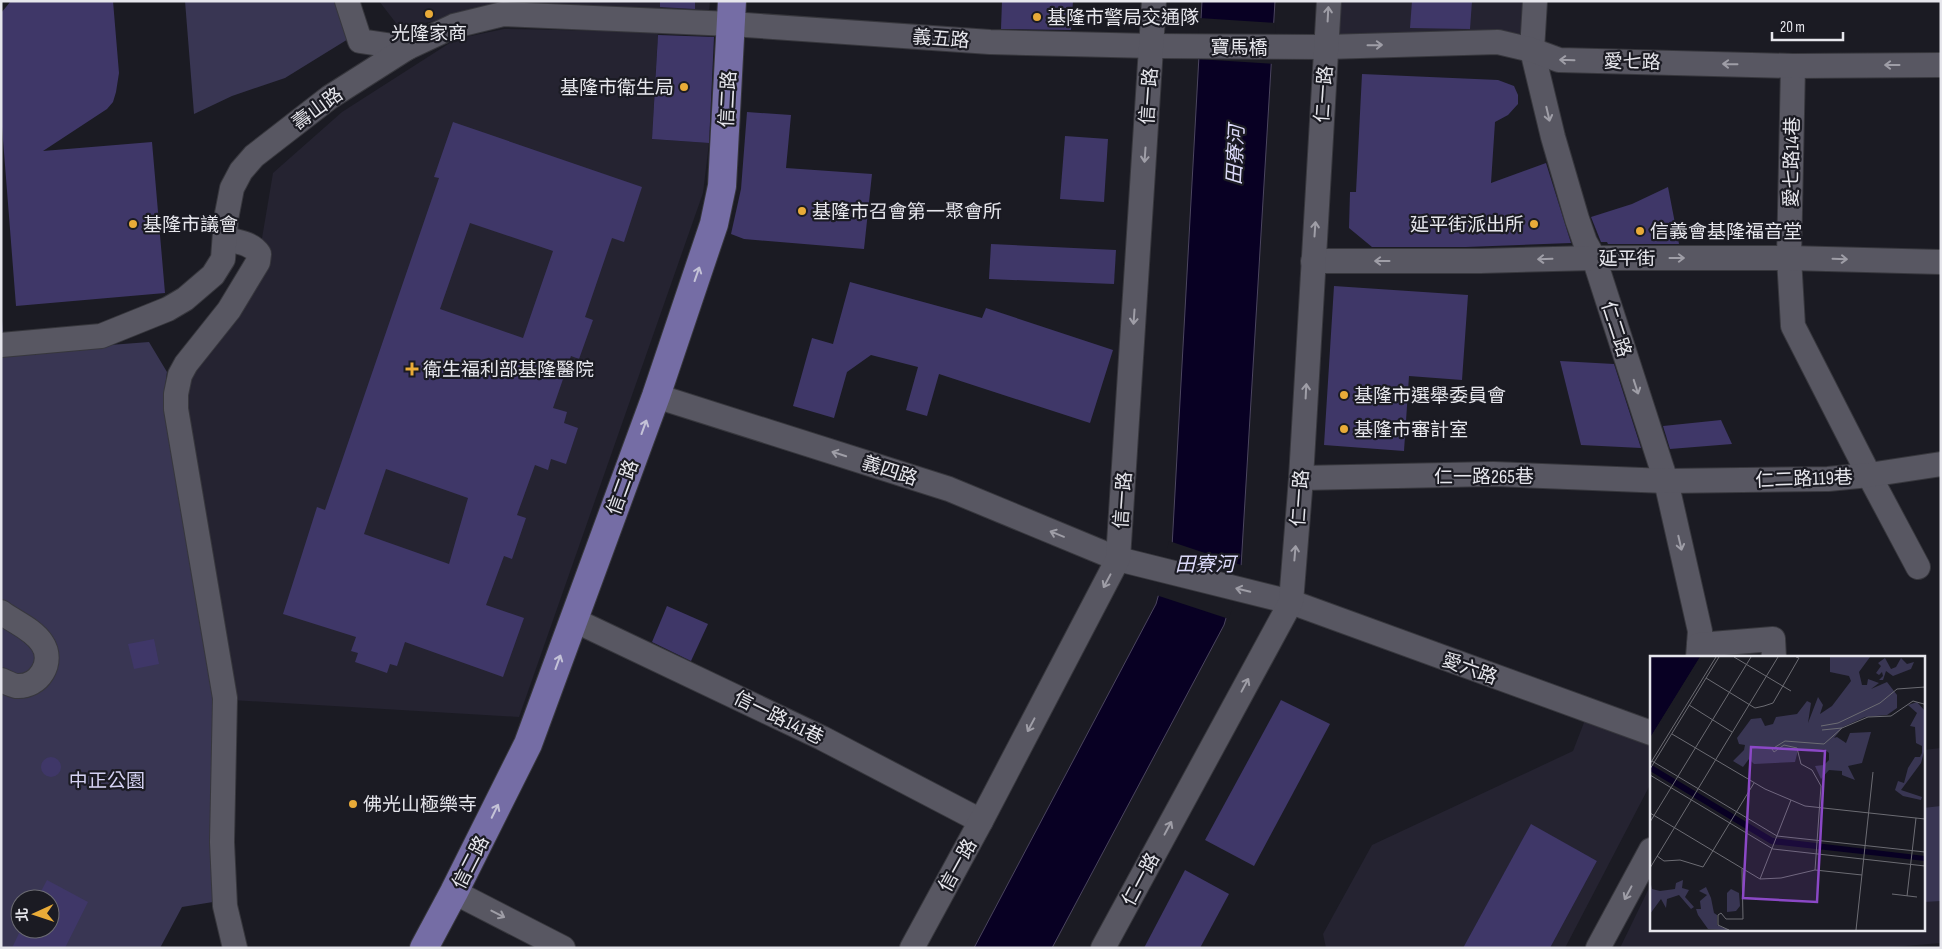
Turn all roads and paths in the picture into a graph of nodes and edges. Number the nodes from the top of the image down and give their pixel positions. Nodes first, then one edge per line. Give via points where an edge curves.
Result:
1 (347, 1) edge
2 (1154, 1) edge
3 (1329, 1) edge
4 (1535, 1) edge
5 (732, 12) edge
6 (1152, 46) junction
7 (1326, 47) junction
8 (407, 48) junction
9 (1532, 50) junction
10 (1941, 65) edge
11 (1793, 66) junction
12 (225, 239) junction
13 (1594, 258) junction
14 (1789, 258) junction
15 (1313, 261) junction
16 (1941, 262) edge
17 (1, 345) edge
18 (656, 396) junction
19 (1941, 464) edge
20 (1869, 475) junction
21 (1301, 478) junction
22 (1666, 481) junction
23 (1118, 559) junction
24 (1918, 567) dead end
25 (1291, 602) junction
26 (1, 612) edge
27 (574, 620) junction
28 (1699, 651) edge
29 (1774, 656) edge
30 (1, 680) edge
31 (1650, 733) edge
32 (981, 821) junction
33 (1650, 852) edge
34 (454, 892) junction
35 (235, 948) edge
36 (424, 948) edge
37 (563, 948) edge
38 (912, 948) edge
39 (1103, 948) edge
40 (1598, 948) edge

1 - 8 street via 360,41
2 - 6 street, 信一路
7 -> 3 street, 仁一路
4 - 9 street, 仁二路
5 - 6 street, 義五路 via 990,42
5 - 8 street, 壽山路 via 503,14 454,26
18 -> 5 main road, 信二路 via 714,224 720,195
6 - 7 street, 寶馬橋
6 -> 23 street, 信一路
7 -> 9 street, 愛七路 via 1498,42
15 -> 7 street, 仁一路
8 - 12 street, 壽山路 via 330,97 254,156 240,171 232,188
11 -> 9 street, 愛七路 via 1559,60
9 -> 13 street, 仁二路 via 1577,219
10 -> 11 street, 愛七路
11 - 14 street, 愛七路14巷
12 - 17 street, 壽山路 via 223,259 213,275 168,309 101,336
12 - 35 street via 249,244 259,254 258,262 229,310 186,364 180,375 176,409 225,698 222,851 225,906
13 -> 14 street, 延平街
13 -> 15 street, 延平街
13 -> 22 street, 仁二路
14 -> 16 street, 延平街
14 - 20 street, 愛七路14巷 via 1793,326
21 -> 15 street, 仁一路
23 -> 18 street, 義四路 via 949,489
27 -> 18 main road, 信二路
19 - 20 street, 仁二路119巷
20 - 22 street, 仁二路119巷 via 1828,479
20 - 24 street, 愛七路14巷
21 - 22 street, 仁一路265巷 via 1493,474
25 -> 21 street, 仁一路
22 -> 28 street, 仁二路 via 1700,631
25 -> 23 street, 義四路
23 -> 32 street, 信一路
25 - 31 street, 愛六路
39 -> 25 street, 仁一路
26 - 30 street via 41,641 47,659 41,675 30,683 15,686
27 - 32 street, 信一路141巷 via 813,734
34 -> 27 main road, 信二路 via 528,744
28 - 29 street via 1773,639
32 - 38 street, 信一路
33 -> 40 street
34 - 36 main road, 信二路
34 -> 37 street

